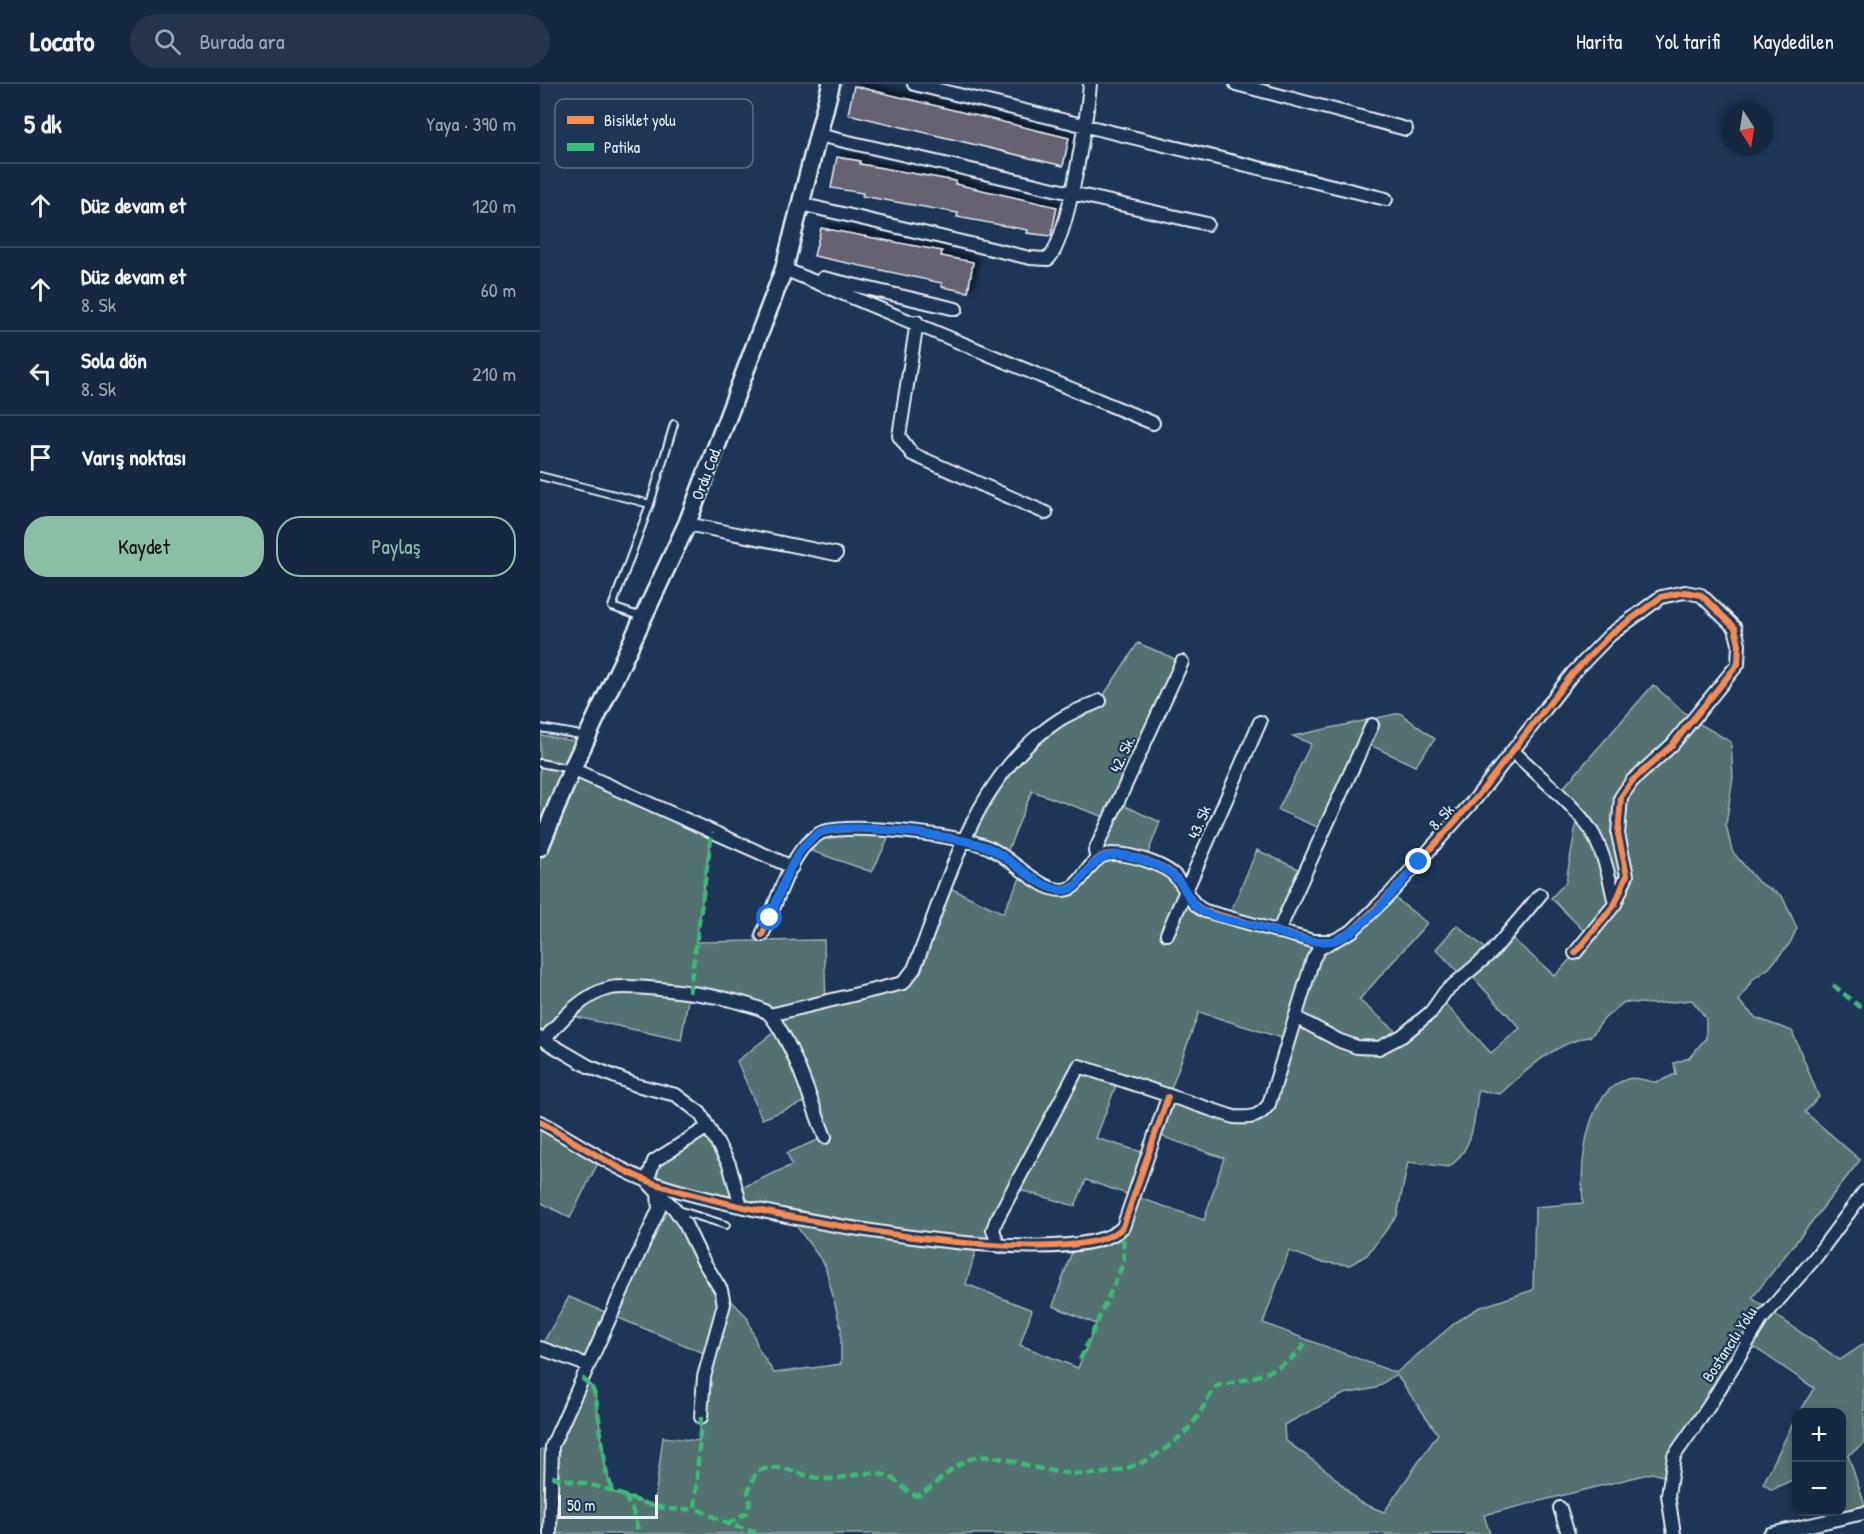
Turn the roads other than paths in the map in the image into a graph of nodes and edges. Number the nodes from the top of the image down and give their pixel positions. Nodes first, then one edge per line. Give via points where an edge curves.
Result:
1 (831, 84) edge
2 (914, 84) edge
3 (1090, 84) edge
4 (1236, 84) edge
5 (1086, 125) junction
6 (1406, 129) dead end
7 (818, 135) junction
8 (1070, 193) junction
9 (1386, 199) dead end
10 (800, 204) junction
11 (1207, 224) dead end
12 (784, 269) junction
13 (956, 309) dead end
14 (917, 322) junction
15 (1153, 423) dead end
16 (674, 424) dead end
17 (540, 476) edge
18 (650, 504) junction
19 (1046, 513) dead end
20 (687, 524) junction
21 (836, 554) dead end
22 (645, 618) junction
23 (1182, 662) dead end
24 (1100, 701) dead end
25 (1260, 722) dead end
26 (1372, 725) dead end
27 (540, 728) edge
28 (588, 736) junction
29 (1513, 751) junction
30 (540, 763) edge
31 (572, 769) junction
32 (964, 842) junction
33 (540, 847) edge
34 (1097, 860) junction
35 (792, 867) junction
36 (1186, 893) junction
37 (1540, 896) dead end
38 (1615, 904) junction
39 (1278, 932) junction
40 (1167, 934) dead end
41 (762, 935) dead end
42 (1333, 940) junction
43 (1575, 953) dead end
44 (770, 1015) junction
45 (1295, 1017) junction
46 (542, 1039) edge
47 (1168, 1097) junction
48 (540, 1122) edge
49 (708, 1127) junction
50 (825, 1137) dead end
51 (647, 1181) junction
52 (1864, 1192) edge
53 (658, 1193) junction
54 (741, 1206) junction
55 (674, 1208) junction
56 (726, 1225) dead end
57 (999, 1246) junction
58 (540, 1348) edge
59 (588, 1365) junction
60 (701, 1417) dead end
61 (546, 1448) edge
62 (1560, 1508) dead end
63 (1864, 1513) edge
64 (1818, 1529) edge
65 (550, 1534) edge
66 (1568, 1534) edge
67 (1674, 1534) edge
68 (1770, 1534) edge

1 - 7 main road, Ordu Cad.
2 - 5 street
3 - 5 street
4 - 6 street
5 - 8 street
5 - 9 street
7 - 8 street
7 - 10 main road, Ordu Cad.
8 - 10 street via 1056,249 1042,260
8 - 11 street
10 - 12 main road, Ordu Cad.
12 - 13 street
12 - 14 street
12 - 20 main road, Ordu Cad.
14 - 15 street
14 - 19 street via 900,436 912,454
16 - 18 lane
17 - 18 lane
18 - 22 lane via 612,608
20 - 21 street
20 - 22 main road, Ordu Cad.
22 - 28 main road, Ordu Cad.
23 - 34 street, 42. Sk. via 1095,851
24 - 32 street via 1060,720 1003,771 979,808
25 - 36 street, 43. Sk
26 - 39 street
27 - 28 lane
28 - 31 main road, Ordu Cad.
29 - 38 street via 1592,832 1602,853
29 - 38 street, 8. Sk via 1573,673 1610,635 1661,597 1685,592 1701,595 1735,628 1738,664 1672,745 1621,796 1618,834 1627,875
29 - 42 street, 8. Sk via 1390,894 1352,931
30 - 31 lane
31 - 33 main road, Ordu Cad.
31 - 35 street
32 - 34 street via 991,849 1048,887 1063,891 1076,885
32 - 35 street via 915,833 845,828 821,832 803,848
32 - 44 street via 914,969 903,983
34 - 36 street via 1112,854 1144,861 1172,873
35 - 41 street
36 - 39 street via 1196,907 1205,911
36 - 40 street, 43. Sk
37 - 45 street via 1491,953 1445,992 1431,1012 1402,1036 1379,1048 1340,1041
38 - 43 street
39 - 42 street via 1313,941
42 - 45 street, 8. Sk via 1319,949 1313,959
44 - 46 street via 756,1006 663,988 611,988 587,998
44 - 50 street via 795,1063
45 - 47 street, 8. Sk via 1269,1104 1261,1115 1234,1117
46 - 49 street via 588,1066 636,1085 676,1095 700,1113
47 - 57 street via 1123,1227 1116,1235 1103,1241
47 - 57 street via 1079,1066 996,1221 993,1230
48 - 51 street
49 - 51 street via 654,1161
49 - 54 street via 729,1164
51 - 53 street
51 - 54 street
52 - 67 street, Bostancılı Yolu via 1815,1258 1761,1320 1674,1456 1668,1495
53 - 55 street
53 - 59 street via 658,1209
54 - 57 street via 877,1231
55 - 56 lane
55 - 60 street via 721,1290 724,1304 704,1377
58 - 59 street
59 - 61 street
61 - 65 street
62 - 66 street
63 - 64 street
64 - 68 street

